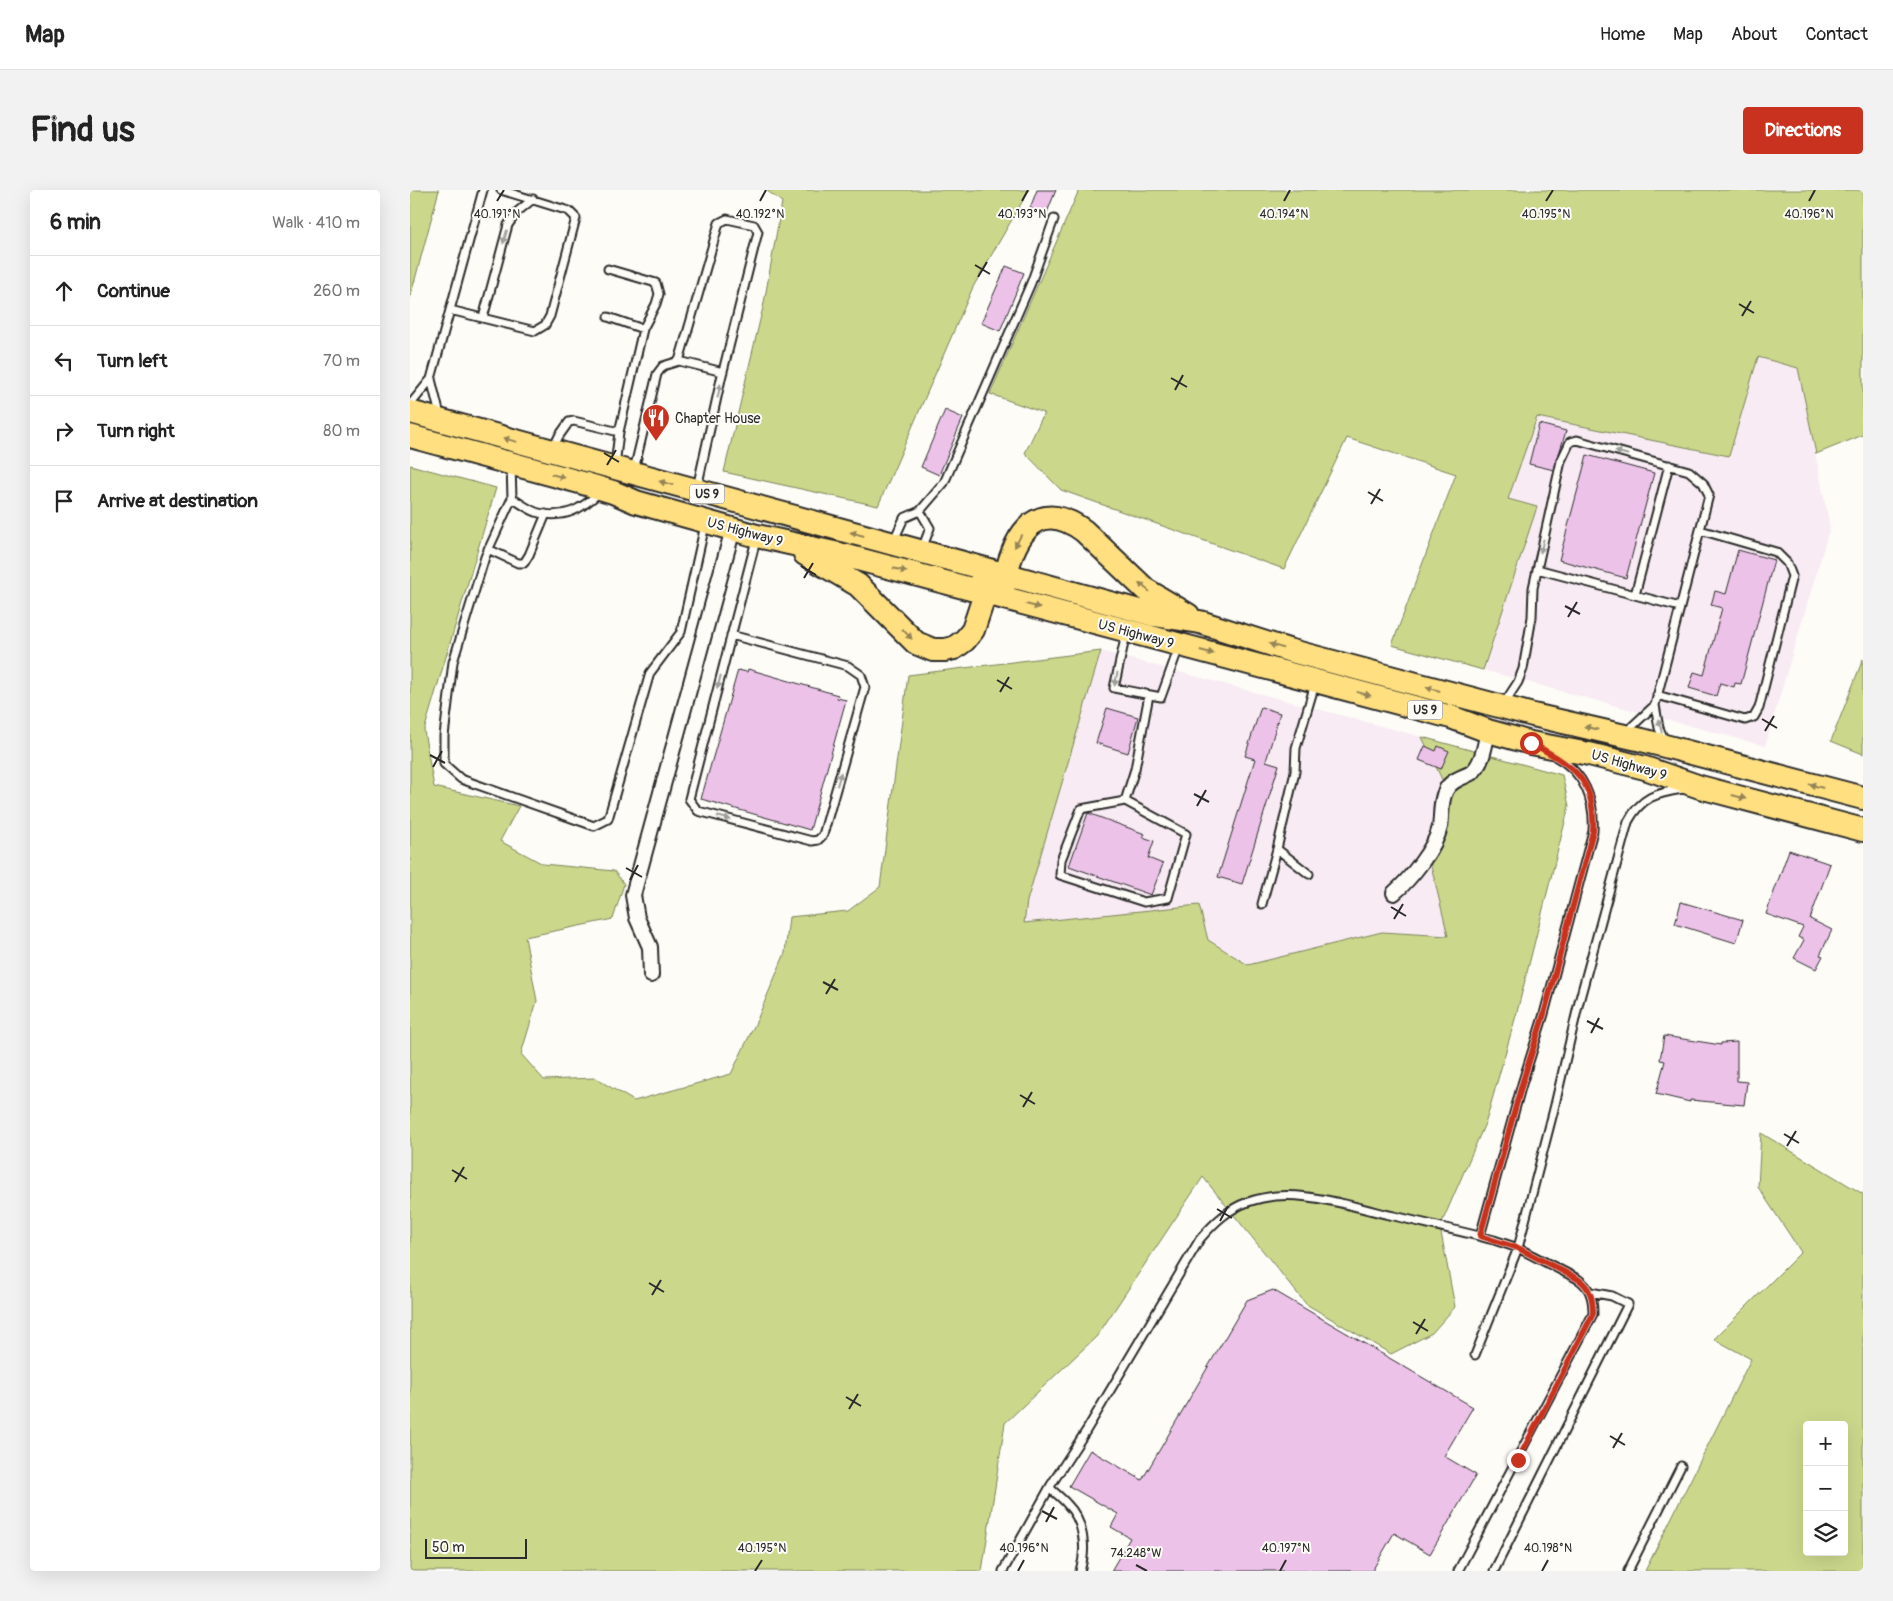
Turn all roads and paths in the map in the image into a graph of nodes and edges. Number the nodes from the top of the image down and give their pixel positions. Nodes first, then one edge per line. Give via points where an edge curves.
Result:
1 (483, 190) edge
2 (501, 190) edge
3 (534, 199) junction
4 (1054, 219) dead end
5 (608, 269) dead end
6 (450, 310) junction
7 (608, 317) dead end
8 (483, 318) junction
9 (642, 329) junction
10 (679, 361) junction
11 (723, 372) junction
12 (431, 379) junction
13 (410, 405) edge
14 (410, 412) edge
15 (441, 421) junction
16 (619, 432) junction
17 (410, 436) edge
18 (552, 451) junction
19 (511, 464) junction
20 (1670, 465) junction
21 (624, 471) junction
22 (602, 489) junction
23 (697, 491) junction
24 (512, 498) junction
25 (920, 511) junction
26 (546, 514) junction
27 (706, 521) junction
28 (733, 529) junction
29 (1700, 530) junction
30 (756, 536) junction
31 (785, 543) junction
32 (892, 544) junction
33 (488, 549) junction
34 (921, 552) junction
35 (970, 566) junction
36 (1537, 569) junction
37 (1005, 575) junction
38 (1635, 595) junction
39 (993, 596) junction
40 (1680, 607) junction
41 (1200, 622) junction
42 (1127, 631) junction
43 (731, 635) junction
44 (1180, 645) junction
45 (1316, 681) junction
46 (1149, 695) junction
47 (1657, 695) junction
48 (1655, 705) junction
49 (1502, 707) junction
50 (1488, 731) junction
51 (1622, 735) junction
52 (1531, 743) junction
53 (1667, 747) junction
54 (1700, 787) junction
55 (1863, 798) edge
56 (1125, 801) junction
57 (1863, 830) edge
58 (1277, 849) junction
59 (1309, 874) dead end
60 (1394, 893) dead end
61 (1262, 904) dead end
62 (651, 975) dead end
63 (1480, 1236) junction
64 (1518, 1248) junction
65 (1590, 1292) junction
66 (1476, 1355) dead end
67 (1681, 1466) dead end
68 (1050, 1488) junction
69 (1003, 1571) edge
70 (1080, 1571) edge
71 (1458, 1571) edge
72 (1494, 1571) edge
73 (1628, 1571) edge

1 - 6 lane
2 - 3 lane
3 -> 8 lane via 517,212 508,225
3 - 8 lane via 569,211 576,218 550,316 545,325 535,331
4 - 25 lane via 1031,283 944,483
5 - 9 lane via 656,283 659,294 656,304
6 - 8 lane
6 - 12 lane
7 - 9 lane
9 - 16 lane
10 - 11 lane
10 - 11 lane via 719,223 727,219 754,225 758,232
10 - 21 lane via 663,366 657,374
23 -> 11 lane
12 - 13 lane
12 - 15 lane
14 - 15 highway, US Highway 9 / US 9
18 -> 15 highway, US Highway 9 / US 9
16 - 18 lane via 570,422
16 - 21 lane
17 - 19 highway, US Highway 9 / US 9
18 - 21 highway, US Highway 9 / US 9
19 -> 22 highway, US Highway 9 / US 9
19 - 24 lane
20 - 29 lane via 1688,471 1703,483 1709,494
20 -> 36 lane via 1578,440 1570,442 1561,461
20 - 38 lane
23 -> 21 highway, US Highway 9 / US 9
22 - 26 lane via 584,506 563,515
22 - 27 highway, US Highway 9 / US 9
32 -> 23 highway, US Highway 9 / US 9
24 - 26 lane via 538,513
24 - 33 lane
25 - 32 lane via 904,518
25 - 34 lane via 930,528
26 - 33 lane via 524,563
27 - 28 highway, US Highway 9 / US 9
27 - 33 lane via 681,632 650,673 608,819 594,826 461,779 444,764 444,736 454,662
28 - 30 highway, US Highway 9 / US 9
28 - 62 street via 633,895 637,918 650,946
29 - 40 lane
29 - 47 lane via 1776,552 1786,562 1792,576 1759,708 1754,716 1745,720
30 - 31 highway, US Highway 9 / US 9
30 - 43 lane
31 -> 39 highway, US Highway 9 / US 9 via 843,555
31 -> 39 highway via 858,585 916,643 933,650 954,648 965,640
32 - 34 highway, US Highway 9 / US 9
34 - 35 highway, US Highway 9 / US 9
35 - 37 highway, US Highway 9 / US 9
35 - 39 highway
36 - 38 lane
36 - 49 lane via 1523,669
37 - 39 highway
37 - 41 highway, US Highway 9 / US 9 via 1154,615
41 -> 37 highway via 1146,590 1084,531 1064,519 1043,518 1023,531
38 - 40 lane
39 -> 42 highway, US Highway 9 / US 9
40 - 47 lane
49 -> 41 highway, US Highway 9 / US 9 via 1288,650
42 - 44 highway, US Highway 9 / US 9
42 -> 46 lane via 1114,688
43 -> 43 lane via 689,799 698,811 818,840 823,835 866,687 861,676 848,666
44 -> 45 highway, US Highway 9 / US 9
44 - 46 lane via 1161,697
45 -> 50 highway, US Highway 9 / US 9 via 1451,717
45 - 58 lane via 1296,748 1295,772
46 - 56 lane
47 - 48 lane
48 - 51 lane
53 -> 48 lane
51 -> 49 highway, US Highway 9 / US 9
50 - 52 highway, US Highway 9 / US 9
50 - 60 street via 1476,768 1451,783 1446,790 1440,827 1432,845 1406,882
51 - 53 highway, US Highway 9 / US 9
52 - 54 highway, US Highway 9 / US 9 via 1599,756
52 - 63 lane via 1565,761 1579,775 1592,804 1593,831
55 -> 53 highway, US Highway 9 / US 9
54 -> 57 highway, US Highway 9 / US 9
54 - 64 lane via 1652,795 1641,802 1628,822
56 - 56 lane via 1186,834 1168,898 1144,902 1060,875 1061,860 1082,809
58 - 59 lane
58 - 61 lane
63 - 64 lane
63 - 68 lane via 1306,1197 1273,1196 1239,1205 1223,1215 1200,1239
64 - 65 lane via 1578,1279
64 - 66 lane
65 - 71 lane via 1593,1314
65 - 72 lane via 1612,1296 1628,1304
67 - 73 lane
68 - 69 lane
68 - 70 lane via 1069,1505 1083,1532 1084,1560

